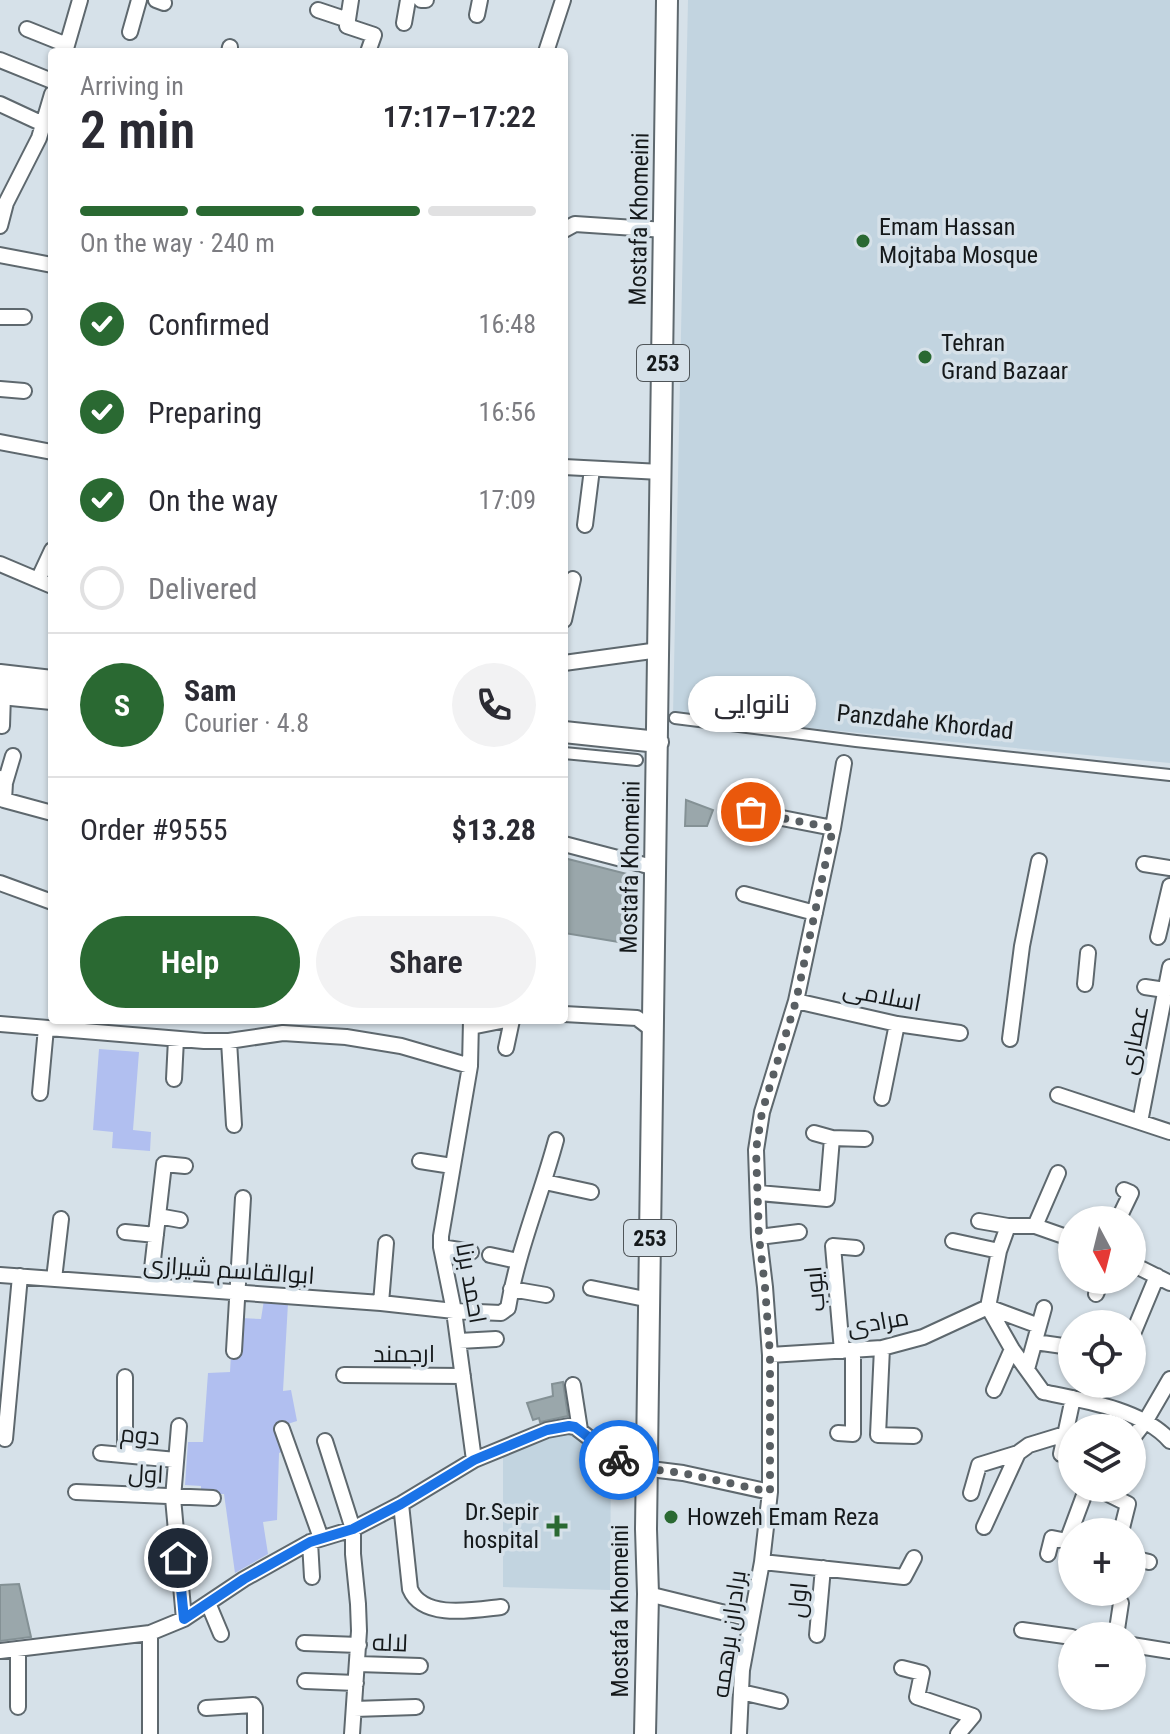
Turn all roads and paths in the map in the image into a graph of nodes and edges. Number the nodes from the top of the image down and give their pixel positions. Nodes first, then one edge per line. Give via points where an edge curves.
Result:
1 (80, 0) edge
2 (139, 0) edge
3 (351, 0) edge
4 (408, 0) edge
5 (563, 0) edge
6 (667, 0) edge
7 (318, 10) dead end
8 (348, 20) junction
9 (404, 23) dead end
10 (27, 29) dead end
11 (130, 32) dead end
12 (64, 48) edge
13 (66, 48) edge
14 (369, 48) edge
15 (547, 48) edge
16 (0, 60) edge
17 (48, 79) edge
18 (0, 104) edge
19 (45, 134) edge
20 (0, 226) edge
21 (568, 228) edge
22 (665, 230) junction
23 (0, 255) edge
24 (48, 264) edge
25 (0, 317) edge
26 (24, 317) dead end
27 (0, 389) edge
28 (24, 391) dead end
29 (0, 442) edge
30 (48, 451) edge
31 (568, 467) edge
32 (592, 469) junction
33 (661, 472) junction
34 (585, 525) dead end
35 (0, 564) edge
36 (573, 579) dead end
37 (45, 583) edge
38 (568, 598) edge
39 (659, 650) junction
40 (568, 662) edge
41 (48, 681) edge
42 (1, 687) edge
43 (48, 698) edge
44 (675, 718) dead end
45 (2, 726) edge
46 (568, 732) edge
47 (658, 742) junction
48 (568, 753) edge
49 (13, 756) dead end
50 (637, 760) dead end
51 (844, 763) dead end
52 (1170, 775) edge
53 (2, 780) edge
54 (48, 812) edge
55 (751, 812) dead end
56 (833, 828) junction
57 (568, 845) edge
58 (1039, 861) dead end
59 (1144, 864) dead end
60 (656, 868) junction
61 (1170, 868) edge
62 (0, 883) edge
63 (1170, 886) edge
64 (744, 894) dead end
65 (48, 901) edge
66 (815, 913) junction
67 (1158, 937) dead end
68 (1088, 953) dead end
69 (1170, 967) edge
70 (1085, 984) dead end
71 (1145, 987) dead end
72 (1165, 990) junction
73 (796, 1001) junction
74 (568, 1014) edge
75 (0, 1024) edge
76 (471, 1024) edge
77 (502, 1024) edge
78 (897, 1024) junction
79 (284, 1027) edge
80 (46, 1028) junction
81 (654, 1031) junction
82 (960, 1033) dead end
83 (176, 1039) junction
84 (1010, 1039) dead end
85 (229, 1041) junction
86 (506, 1048) dead end
87 (470, 1066) junction
88 (174, 1079) dead end
89 (40, 1093) dead end
90 (1058, 1095) dead end
91 (882, 1098) dead end
92 (1140, 1122) junction
93 (234, 1125) dead end
94 (1170, 1132) edge
95 (814, 1133) dead end
96 (832, 1138) junction
97 (865, 1139) dead end
98 (556, 1140) dead end
99 (420, 1161) dead end
100 (185, 1166) dead end
101 (452, 1166) junction
102 (1058, 1173) dead end
103 (545, 1182) junction
104 (1124, 1190) dead end
105 (591, 1192) dead end
106 (758, 1193) junction
107 (243, 1198) dead end
108 (1125, 1206) edge
109 (158, 1216) junction
110 (61, 1219) dead end
111 (180, 1220) dead end
112 (979, 1221) dead end
113 (1008, 1226) junction
114 (1035, 1226) junction
115 (125, 1232) dead end
116 (799, 1232) dead end
117 (1058, 1234) edge
118 (156, 1235) junction
119 (759, 1237) junction
120 (953, 1241) dead end
121 (386, 1243) dead end
122 (441, 1247) junction
123 (856, 1248) dead end
124 (999, 1251) junction
125 (471, 1252) dead end
126 (490, 1255) dead end
127 (518, 1261) junction
128 (0, 1275) edge
129 (20, 1276) junction
130 (54, 1279) junction
131 (1163, 1280) edge
132 (150, 1286) junction
133 (591, 1288) dead end
134 (511, 1289) junction
135 (238, 1293) junction
136 (546, 1295) dead end
137 (650, 1300) junction
138 (381, 1303) junction
139 (988, 1307) junction
140 (1044, 1308) dead end
141 (454, 1311) junction
142 (1146, 1311) edge
143 (1039, 1326) junction
144 (496, 1339) dead end
145 (459, 1341) junction
146 (1035, 1342) junction
147 (1058, 1345) edge
148 (882, 1348) junction
149 (1012, 1349) junction
150 (234, 1351) dead end
151 (848, 1351) junction
152 (770, 1355) junction
153 (1027, 1369) junction
154 (344, 1375) dead end
155 (463, 1376) junction
156 (125, 1377) dead end
157 (1170, 1379) edge
158 (573, 1385) dead end
159 (994, 1390) dead end
160 (1058, 1395) edge
161 (1073, 1398) joint
162 (1069, 1414) edge
163 (1126, 1414) edge
164 (1146, 1420) edge
165 (1146, 1422) edge
166 (179, 1426) dead end
167 (282, 1429) dead end
168 (580, 1430) junction
169 (838, 1433) dead end
170 (914, 1436) dead end
171 (1058, 1436) edge
172 (5, 1439) dead end
173 (325, 1441) dead end
174 (1170, 1441) edge
175 (101, 1453) dead end
176 (1018, 1453) junction
177 (125, 1455) junction
178 (176, 1460) junction
179 (474, 1460) junction
180 (647, 1468) junction
181 (76, 1492) dead end
182 (770, 1492) junction
183 (971, 1493) dead end
184 (173, 1498) junction
185 (213, 1498) dead end
186 (1082, 1502) edge
187 (401, 1504) junction
188 (984, 1527) dead end
189 (353, 1529) junction
190 (316, 1540) junction
191 (1048, 1554) dead end
192 (914, 1558) dead end
193 (1146, 1561) edge
194 (762, 1562) junction
195 (1149, 1562) dead end
196 (823, 1568) junction
197 (312, 1577) dead end
198 (648, 1594) junction
199 (208, 1603) junction
200 (501, 1607) dead end
201 (184, 1619) junction
202 (750, 1619) junction
203 (1022, 1630) dead end
204 (150, 1633) junction
205 (221, 1634) dead end
206 (817, 1635) dead end
207 (1058, 1635) edge
208 (304, 1643) dead end
209 (359, 1645) junction
210 (1146, 1647) edge
211 (18, 1649) junction
212 (0, 1651) edge
213 (1170, 1651) edge
214 (358, 1664) junction
215 (420, 1666) dead end
216 (902, 1668) dead end
217 (305, 1681) dead end
218 (356, 1683) junction
219 (741, 1692) junction
220 (780, 1701) dead end
221 (18, 1707) dead end
222 (416, 1707) dead end
223 (206, 1708) dead end
224 (354, 1709) junction
225 (150, 1734) edge
226 (255, 1734) edge
227 (352, 1734) edge
228 (645, 1734) edge
229 (739, 1734) edge
230 (958, 1734) edge

1 - 13 street
2 - 11 street
3 - 8 street
4 - 9 street
5 - 15 street
6 - 22 main road, Mostafa Khomeini / 253
7 - 8 street
8 - 14 street via 347,26 374,35
10 - 12 street
16 - 17 street
18 - 19 street
19 - 20 street via 6,203
21 - 22 street
22 - 33 main road, Mostafa Khomeini / 253
23 - 24 street
25 - 26 street
27 - 28 street
29 - 30 street
31 - 32 street
32 - 33 street
32 - 34 street
33 - 39 main road, Mostafa Khomeini / 253
35 - 37 street
36 - 38 street
39 - 40 street
39 - 47 main road, Mostafa Khomeini / 253
41 - 42 main road
42 - 43 main road
42 - 45 street
44 - 52 street, Panzdahe Khordad
46 - 47 main road
47 - 60 main road, Mostafa Khomeini / 253
48 - 50 street
49 - 53 street
51 - 56 street, برادران برهمه
53 - 54 street via 4,800
55 - 56 street
56 - 66 street, برادران برهمه
57 - 60 street
58 - 84 street
59 - 61 street
60 - 81 main road, Mostafa Khomeini / 253
62 - 65 street
63 - 67 street
64 - 66 street
66 - 73 street, برادران برهمه
68 - 70 street
69 - 72 street, عصاری
71 - 72 street
72 - 92 street, عصاری
73 - 78 street, اسلامی
73 - 106 street, برادران برهمه via 762,1112 756,1150
74 - 81 street via 637,1018
75 - 80 street
76 - 87 street, احمد برنا
77 - 86 street
78 - 82 street, اسلامی
78 - 91 street
79 - 85 street via 265,1037
79 - 87 street via 387,1044
80 - 83 street
80 - 89 street
81 - 137 main road, Mostafa Khomeini / 253
83 - 85 street
83 - 88 street
85 - 93 street
87 - 101 street, احمد برنا
90 - 92 street
92 - 94 street
95 - 96 street
96 - 97 street
96 - 106 street via 827,1199
98 - 103 street
99 - 101 street
100 - 109 street via 164,1164
101 - 122 street, احمد برنا
102 - 114 street
103 - 105 street
103 - 127 street
104 - 108 street via 1131,1193
106 - 119 street, برادران برهمه
107 - 135 street
109 - 111 street
109 - 118 street
110 - 130 street
112 - 113 street
113 - 114 street
113 - 124 street
114 - 117 street
115 - 118 street
116 - 119 street
118 - 132 street
119 - 152 street, برادران برهمه
120 - 124 street
121 - 138 street
122 - 125 street
122 - 141 street, احمد برنا
123 - 151 street, ایوب via 833,1246
124 - 139 street
126 - 127 street
127 - 134 street
128 - 129 street, ابوالقاسم شیرازی
129 - 130 street, ابوالقاسم شیرازی
129 - 172 street
130 - 132 street, ابوالقاسم شیرازی
131 - 142 street
132 - 135 street, ابوالقاسم شیرازی
133 - 137 street
134 - 136 street
134 - 141 street, ابوالقاسم شیرازی via 505,1312
135 - 138 street, ابوالقاسم شیرازی
135 - 150 street
137 - 180 main road, Mostafa Khomeini / 253
138 - 141 street, ابوالقاسم شیرازی
139 - 143 street
139 - 148 street, مرادی via 923,1337
139 - 149 street
140 - 143 street
141 - 145 street, احمد برنا
143 - 146 street
144 - 145 street
145 - 155 street, احمد برنا
146 - 147 street
146 - 153 street
148 - 151 street, مرادی
148 - 170 street via 878,1435
149 - 153 street
149 - 159 street
151 - 152 street, مرادی
151 - 169 street via 853,1434
152 - 182 street, برادران برهمه
153 - 160 street via 1043,1392
154 - 155 street, ارجمند
155 - 179 street, احمد برنا
156 - 177 street
157 - 164 street
158 - 168 street
161 - 162 street
161 - 163 street
165 - 174 street
166 - 178 street
167 - 190 street
168 - 179 street via 547,1430
168 - 180 street via 626,1466
171 - 176 street
173 - 189 street
175 - 177 street, دوم
176 - 183 street via 979,1465
176 - 188 street
177 - 178 street, دوم
178 - 184 street
179 - 187 street
180 - 182 street
180 - 198 main road, Mostafa Khomeini / 253
181 - 184 street, اول
182 - 194 street, برادران برهمه
184 - 185 street, اول
184 - 201 street
186 - 191 street via 1067,1541 1052,1538
187 - 189 street
187 - 200 street via 413,1597 452,1611
189 - 190 street
189 - 209 street
190 - 197 street
190 - 199 street
192 - 196 street via 904,1577
193 - 195 street
194 - 196 street
194 - 202 street, برادران برهمه
196 - 206 street, اول
198 - 202 street
198 - 228 main road, Mostafa Khomeini / 253
199 - 201 street
199 - 205 street
201 - 204 street
202 - 219 street, برادران برهمه
203 - 207 street
204 - 211 street
204 - 225 street
208 - 209 street
209 - 214 street
210 - 213 street
211 - 212 street
211 - 221 street
214 - 215 street, لاله
214 - 218 street
216 - 230 street via 922,1673 917,1697 973,1716
217 - 218 street
218 - 224 street
219 - 220 street
219 - 229 street, برادران برهمه
222 - 224 street
223 - 226 street via 253,1705
224 - 227 street

